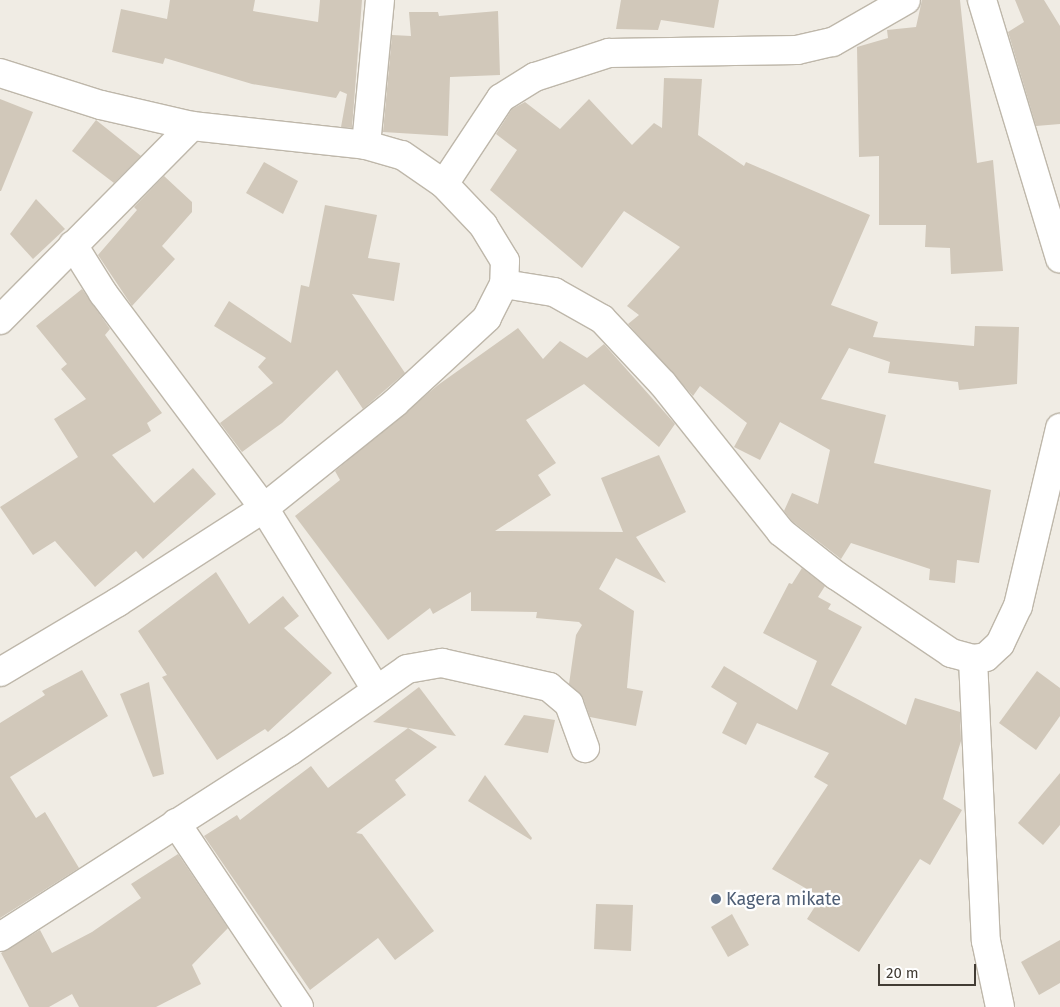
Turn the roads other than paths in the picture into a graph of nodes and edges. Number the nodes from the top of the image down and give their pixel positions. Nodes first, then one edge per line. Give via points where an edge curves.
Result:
1 (380, 0) edge
2 (906, 0) edge
3 (982, 0) edge
4 (0, 74) edge
5 (192, 126) junction
6 (366, 145) junction
7 (444, 184) junction
8 (73, 245) junction
9 (1060, 258) edge
10 (504, 284) junction
11 (0, 320) edge
12 (1060, 428) edge
13 (264, 508) junction
14 (973, 659) junction
15 (0, 672) edge
16 (376, 689) junction
17 (586, 748) dead end
18 (176, 823) junction
19 (0, 937) edge
20 (298, 1007) edge
21 (1000, 1007) edge

1 - 6 street
2 - 7 street via 833,42 797,50 609,53 535,77 502,98
3 - 9 street
4 - 5 street via 100,105
5 - 6 street
5 - 8 street
6 - 7 street via 402,155
7 - 10 street via 483,225 505,262
8 - 11 street
8 - 13 street via 103,293
10 - 13 street via 486,318 452,354
10 - 14 street via 554,292 602,319 663,384 781,532 837,576 951,653
12 - 14 street via 1018,606 1000,644 986,657
13 - 15 street via 118,602
13 - 16 street
14 - 21 street via 986,941
16 - 17 street via 407,669 442,663 525,679 549,687 569,704
16 - 18 street
18 - 19 street
18 - 20 street

